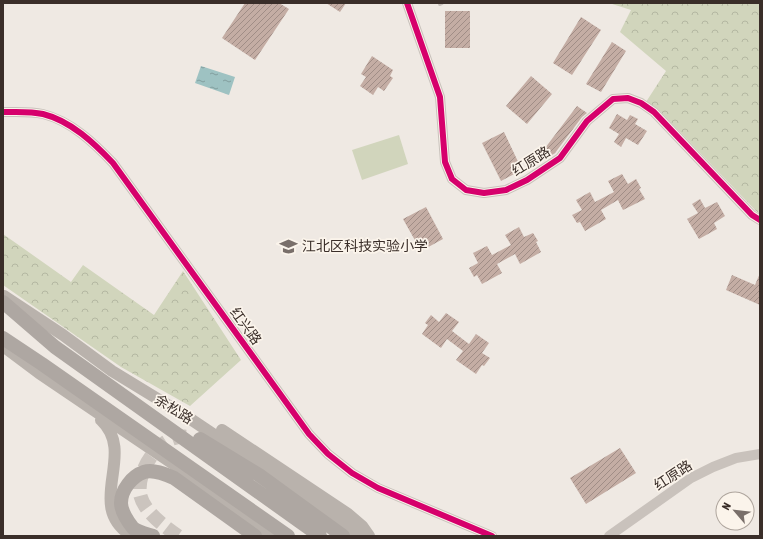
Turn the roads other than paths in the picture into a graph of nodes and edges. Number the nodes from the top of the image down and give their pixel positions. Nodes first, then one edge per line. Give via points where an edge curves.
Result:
1 (407, 3) edge
2 (3, 112) edge
3 (760, 220) edge
4 (3, 296) edge
5 (3, 302) edge
6 (3, 338) edge
7 (59, 341) junction
8 (3, 346) edge
9 (41, 369) junction
10 (86, 407) junction
11 (191, 415) junction
12 (200, 439) tunnel mouth
13 (760, 454) edge
14 (341, 531) edge
15 (132, 536) edge
16 (153, 536) edge
17 (255, 536) edge
18 (271, 536) edge
19 (288, 536) edge
20 (320, 536) edge
21 (357, 536) edge
22 (369, 536) edge
23 (492, 536) edge
24 (609, 536) edge

1 - 3 street, 红原路 via 440,97 445,162 452,179 466,190 484,193 506,190 527,180 560,158 588,121 613,100 628,98 654,112 752,215
2 - 23 street, 红兴路 via 44,114 81,133 99,148 113,163 309,434 328,454 352,473 378,488
4 - 7 main road, 余松路
5 - 7 highway, 余松路
6 - 9 highway
7 - 11 main road, 余松路
7 - 20 highway, 余松路
8 - 9 main road
9 - 10 main road
9 - 19 highway
10 - 15 main road via 104,423 113,438 116,454 109,501 115,520
10 - 18 main road via 172,464
11 - 14 main road, 余松路 via 315,504
11 - 22 main road via 348,514
12 - 14 highway via 259,475
13 - 24 street, 红原路 via 736,458 691,478
14 - 21 main road, 余松路
16 - 17 highway via 134,528 125,516 121,504 125,489 133,479 144,472 160,472 174,478

